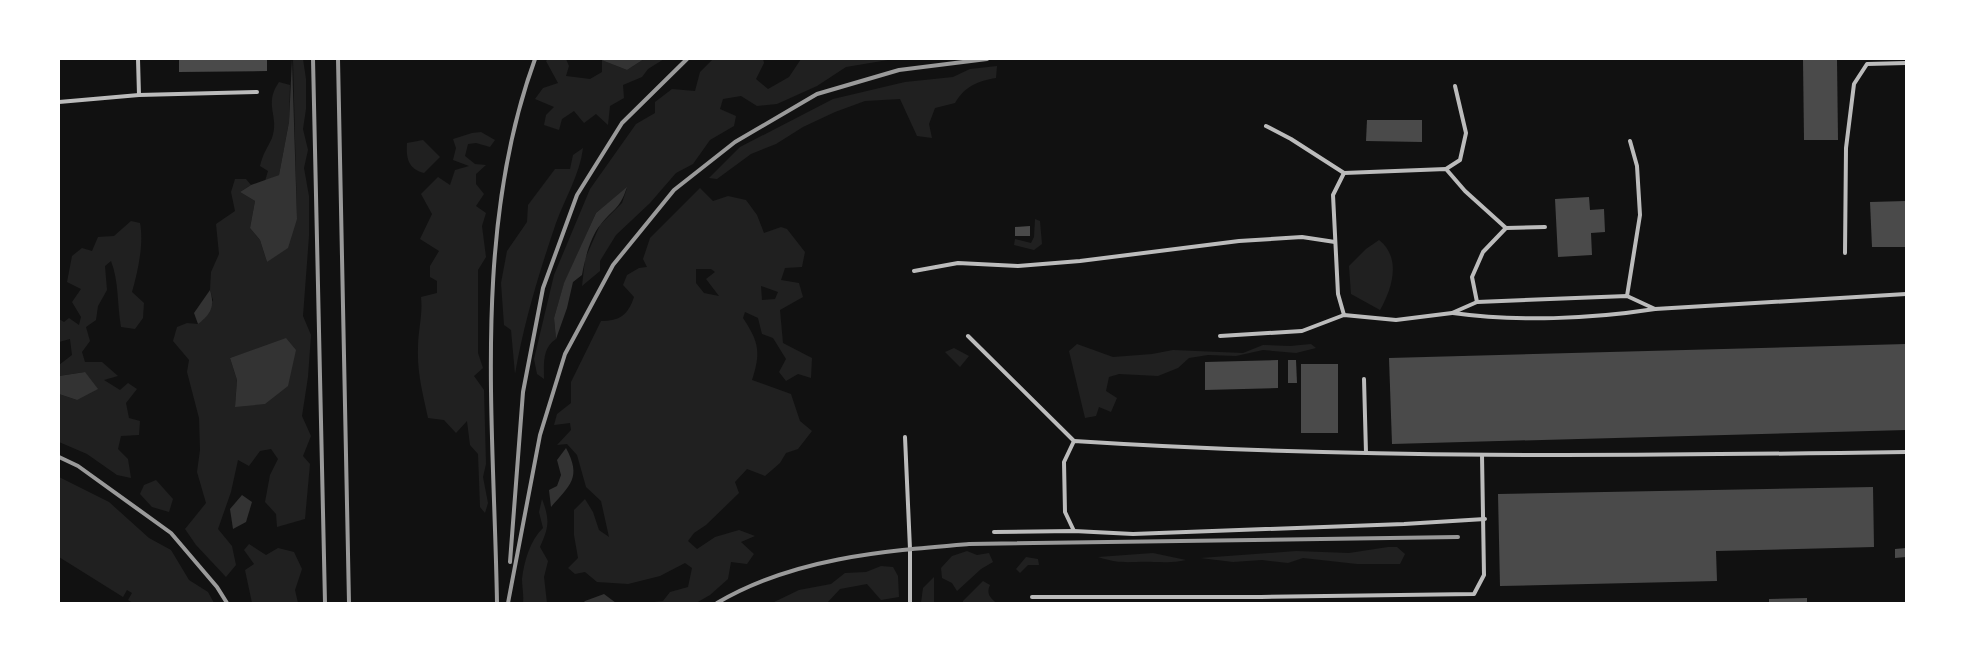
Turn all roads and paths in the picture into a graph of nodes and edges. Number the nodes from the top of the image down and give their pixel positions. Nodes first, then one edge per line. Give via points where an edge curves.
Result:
1 (138, 59) edge
2 (1906, 63) edge
3 (1455, 86) dead end
4 (257, 92) dead end
5 (139, 95) junction
6 (59, 102) edge
7 (1266, 126) dead end
8 (1630, 141) dead end
9 (1446, 169) junction
10 (1344, 173) junction
11 (1545, 226) dead end
12 (1506, 228) junction
13 (1335, 242) junction
14 (1845, 253) dead end
15 (914, 271) dead end
16 (1906, 294) edge
17 (1626, 296) junction
18 (1478, 302) junction
19 (1655, 309) junction
20 (1452, 313) junction
21 (1344, 315) junction
22 (968, 336) dead end
23 (1220, 336) dead end
24 (1364, 379) dead end
25 (905, 437) dead end
26 (1074, 441) junction
27 (1906, 452) edge
28 (1366, 453) junction
29 (1482, 456) junction
30 (1485, 519) junction
31 (1074, 531) junction
32 (994, 532) dead end
33 (1032, 597) dead end
34 (910, 603) edge

1 - 5 lane
2 - 14 lane via 1866,64 1854,84 1846,148
3 - 9 lane via 1466,133 1460,160
4 - 5 lane
5 - 6 lane
7 - 10 lane
8 - 17 lane via 1637,166 1640,215
9 - 10 lane
9 - 12 lane via 1464,191
10 - 13 lane via 1333,195
11 - 12 lane
12 - 18 lane via 1483,252 1472,277
13 - 15 lane via 1302,237 1239,241 1071,262 1018,266 958,263
13 - 21 lane via 1338,294
16 - 19 lane
17 - 18 lane
17 - 19 lane
18 - 20 lane
19 - 20 lane via 1614,316 1485,317
20 - 21 lane via 1396,320
21 - 23 lane via 1302,331
22 - 26 lane
24 - 28 lane
25 - 34 lane
26 - 28 lane
26 - 31 lane via 1064,462 1065,512
27 - 29 lane
28 - 29 lane
29 - 30 lane
30 - 31 lane via 1133,534
30 - 33 lane via 1484,576 1474,594
31 - 32 lane

